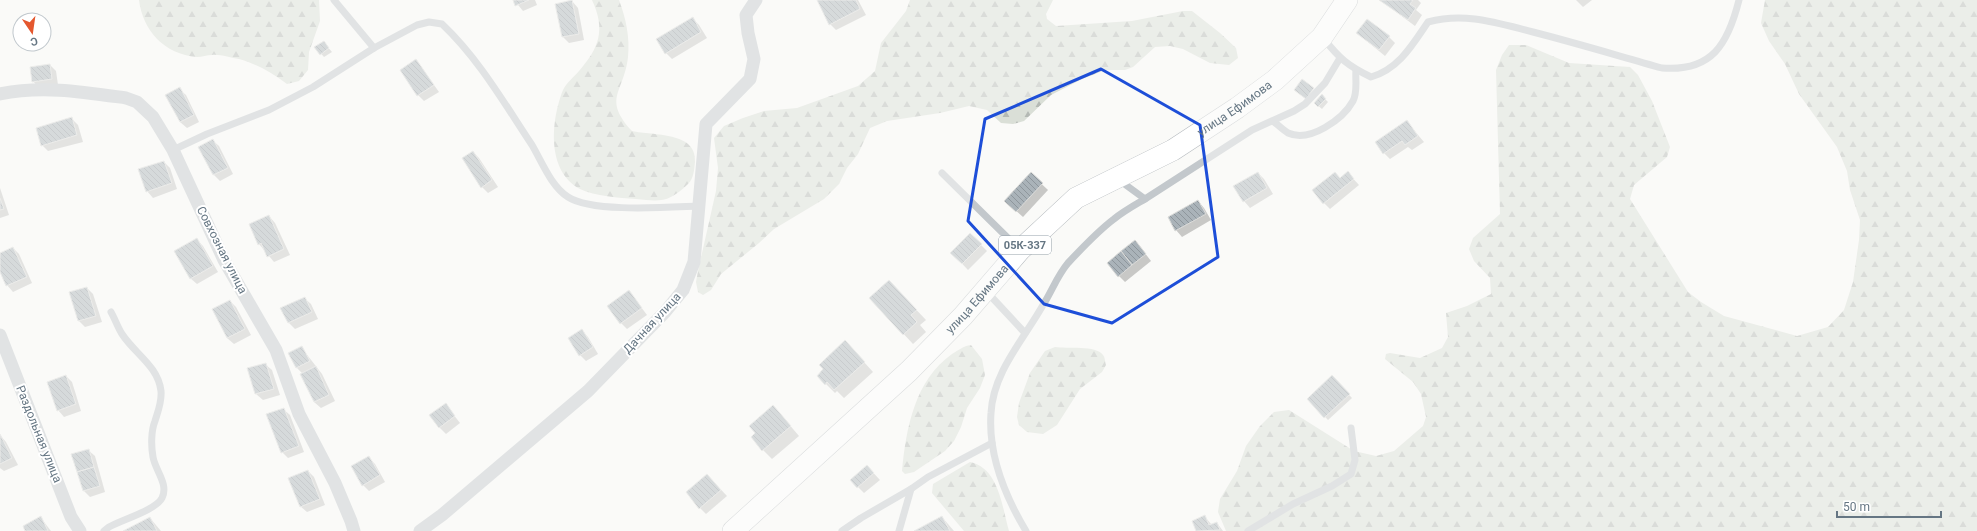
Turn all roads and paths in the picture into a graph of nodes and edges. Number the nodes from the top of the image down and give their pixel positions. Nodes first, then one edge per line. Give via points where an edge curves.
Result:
1 (334, 0) edge
2 (756, 0) edge
3 (1348, 0) edge
4 (1739, 0) edge
5 (1322, 37) junction
6 (374, 48) junction
7 (1340, 58) junction
8 (1356, 70) junction
9 (0, 94) edge
10 (1273, 121) junction
11 (173, 150) junction
12 (942, 173) dead end
13 (1116, 177) junction
14 (1145, 199) junction
15 (700, 206) junction
16 (1020, 250) junction
17 (986, 290) junction
18 (111, 312) dead end
19 (1025, 333) junction
20 (0, 335) edge
21 (1351, 428) dead end
22 (992, 443) junction
23 (912, 489) junction
24 (80, 531) edge
25 (104, 531) edge
26 (354, 531) edge
27 (420, 531) edge
28 (733, 531) edge
29 (842, 531) edge
30 (899, 531) edge
31 (1026, 531) edge
32 (1248, 531) edge

1 - 6 lane
2 - 15 street, Дачная улица via 746,15 754,59 750,79 706,124
3 - 5 main road, улица Ефимова / 05К-337
4 - 8 lane via 1729,32 1718,50 1695,65 1680,69 1662,68 1500,23 1460,17 1428,22 1410,50 1382,74 1371,77
5 - 7 lane
5 - 13 main road, улица Ефимова / 05К-337 via 1275,80 1237,108 1173,150
6 - 11 lane via 313,87 269,110
6 - 15 lane via 418,25 429,22 442,24 477,62 542,161 554,184 568,197 591,204 633,208
7 - 8 lane
7 - 10 lane via 1312,98 1294,111
8 - 10 lane via 1354,100 1335,121 1308,135 1288,133
9 - 11 street, Совхозная улица via 44,88 126,98 136,102 153,117
10 - 14 lane via 1227,145
11 - 26 street, Совхозная улица via 224,260 276,350 299,414 334,483
12 - 16 lane
13 - 14 lane
13 - 16 main road, улица Ефимова / 05К-337 via 1076,198
14 - 19 lane via 1113,219 1069,263 1058,276
15 - 27 street, Дачная улица via 694,262 683,290 665,312 588,391
16 - 17 main road, улица Ефимова / 05К-337
17 - 19 lane
17 - 28 main road, улица Ефимова / 05К-337 via 909,371
18 - 25 lane via 122,335 157,376 161,400 153,433 153,457 164,490 162,498 155,504 109,526
19 - 22 lane via 999,377 991,413
20 - 24 street, Раздольная улица via 71,517
21 - 32 lane via 1355,460 1351,474
22 - 23 lane via 928,477
22 - 31 lane via 1005,488
23 - 29 lane
23 - 30 lane

